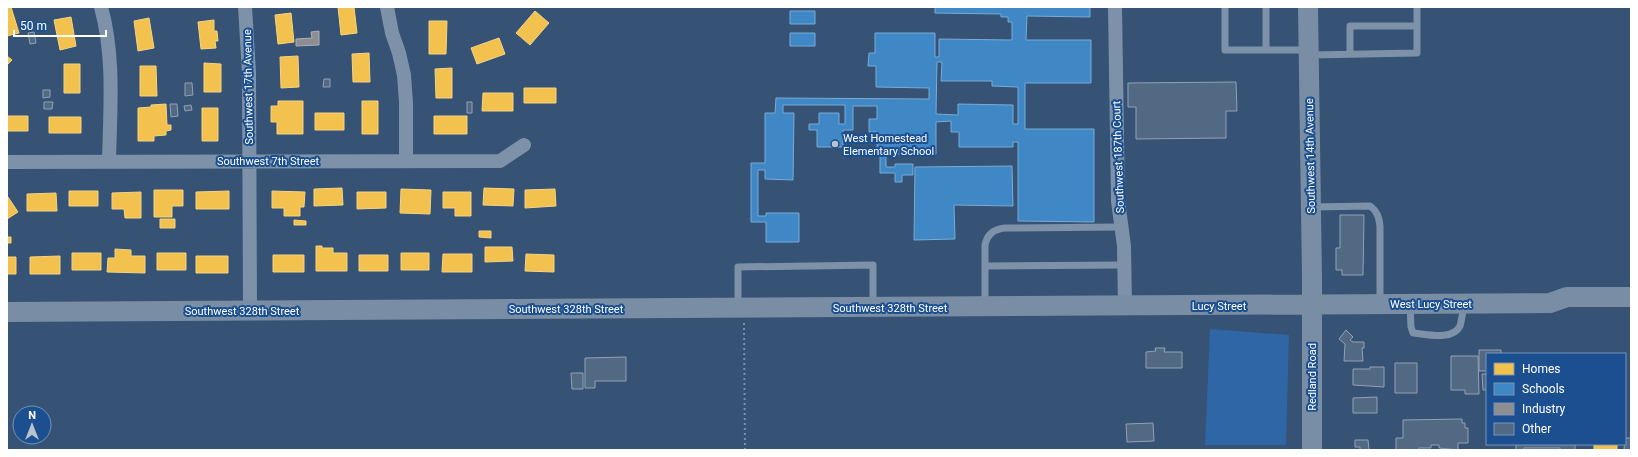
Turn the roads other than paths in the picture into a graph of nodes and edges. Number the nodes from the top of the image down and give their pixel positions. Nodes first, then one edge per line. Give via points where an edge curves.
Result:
1 (101, 7) edge
2 (245, 7) edge
3 (387, 7) edge
4 (1115, 7) edge
5 (1225, 7) edge
6 (1266, 7) edge
7 (1308, 7) edge
8 (1417, 7) edge
9 (1417, 26) junction
10 (1266, 50) junction
11 (1309, 53) junction
12 (1350, 54) junction
13 (524, 145) dead end
14 (250, 161) junction
15 (406, 161) junction
16 (7, 162) edge
17 (109, 162) junction
18 (1312, 207) junction
19 (1121, 227) junction
20 (1124, 265) junction
21 (985, 266) junction
22 (1631, 297) edge
23 (1550, 303) junction
24 (1380, 304) junction
25 (1410, 304) junction
26 (1464, 304) junction
27 (1312, 305) junction
28 (1125, 306) junction
29 (985, 307) junction
30 (741, 308) junction
31 (873, 308) junction
32 (1631, 309) edge
33 (250, 311) junction
34 (7, 312) edge
35 (1312, 450) edge

1 - 17 street via 110,62
2 - 14 street, Southwest 17th Avenue via 249,58
3 - 15 street via 404,75 407,114
4 - 19 street, Southwest 187th Court via 1118,201
5 - 10 lane via 1225,50
6 - 10 lane
7 - 11 street, Southwest 14th Avenue
8 - 9 lane
9 - 12 lane via 1417,53
9 - 12 lane via 1350,26
10 - 11 lane
11 - 12 lane
11 - 18 street, Southwest 14th Avenue
13 - 15 street, Southwest 7th Street via 500,161
14 - 15 street, Southwest 7th Street
14 - 17 street, Southwest 7th Street
14 - 33 street, Southwest 17th Avenue
16 - 17 street, Southwest 7th Street
18 - 24 lane via 1370,206 1379,216
18 - 27 street, Southwest 14th Avenue
19 - 20 street, Southwest 187th Court
19 - 21 lane via 1000,228 992,232 986,241
20 - 21 lane
20 - 28 street, Southwest 187th Court
21 - 29 lane
22 - 23 street, West Lucy Street via 1567,297
23 - 26 street, West Lucy Street
23 - 32 street, West Lucy Street via 1565,310
24 - 25 street, West Lucy Street
24 - 27 street, West Lucy Street
25 - 26 street, West Lucy Street
25 - 26 lane via 1413,333 1437,335 1457,331
27 - 28 street, Lucy Street
27 - 35 street, Redland Road
28 - 29 street, Southwest 328th Street
29 - 31 street, Southwest 328th Street
30 - 31 street, Southwest 328th Street
30 - 31 lane via 738,266 873,265
30 - 33 street, Southwest 328th Street
33 - 34 street, Southwest 328th Street

